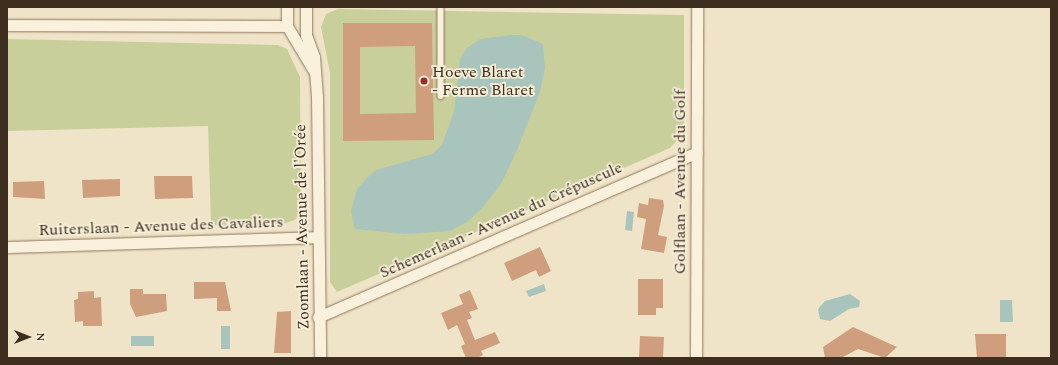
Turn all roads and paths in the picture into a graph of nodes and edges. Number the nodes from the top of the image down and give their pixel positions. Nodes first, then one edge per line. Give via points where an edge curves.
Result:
1 (287, 7) edge
2 (306, 7) edge
3 (441, 7) edge
4 (697, 7) edge
5 (7, 25) edge
6 (287, 26) junction
7 (314, 71) junction
8 (441, 96) dead end
9 (697, 152) junction
10 (317, 237) junction
11 (7, 247) edge
12 (318, 317) junction
13 (320, 358) edge
14 (696, 358) edge

1 - 6 street
2 - 7 street, Zoomlaan - Avenue de l'Orée via 306,35 314,57
3 - 8 lane
4 - 9 street, Golflaan - Avenue du Golf
5 - 6 street
6 - 7 street, Zoomlaan - Avenue de l'Orée
7 - 10 street, Zoomlaan - Avenue de l'Orée
9 - 12 street, Schemerlaan - Avenue du Crépuscule
9 - 14 street, Golflaan - Avenue du Golf
10 - 11 street, Ruiterslaan - Avenue des Cavaliers
10 - 12 street, Zoomlaan - Avenue de l'Orée
12 - 13 street, Zoomlaan - Avenue de l'Orée

